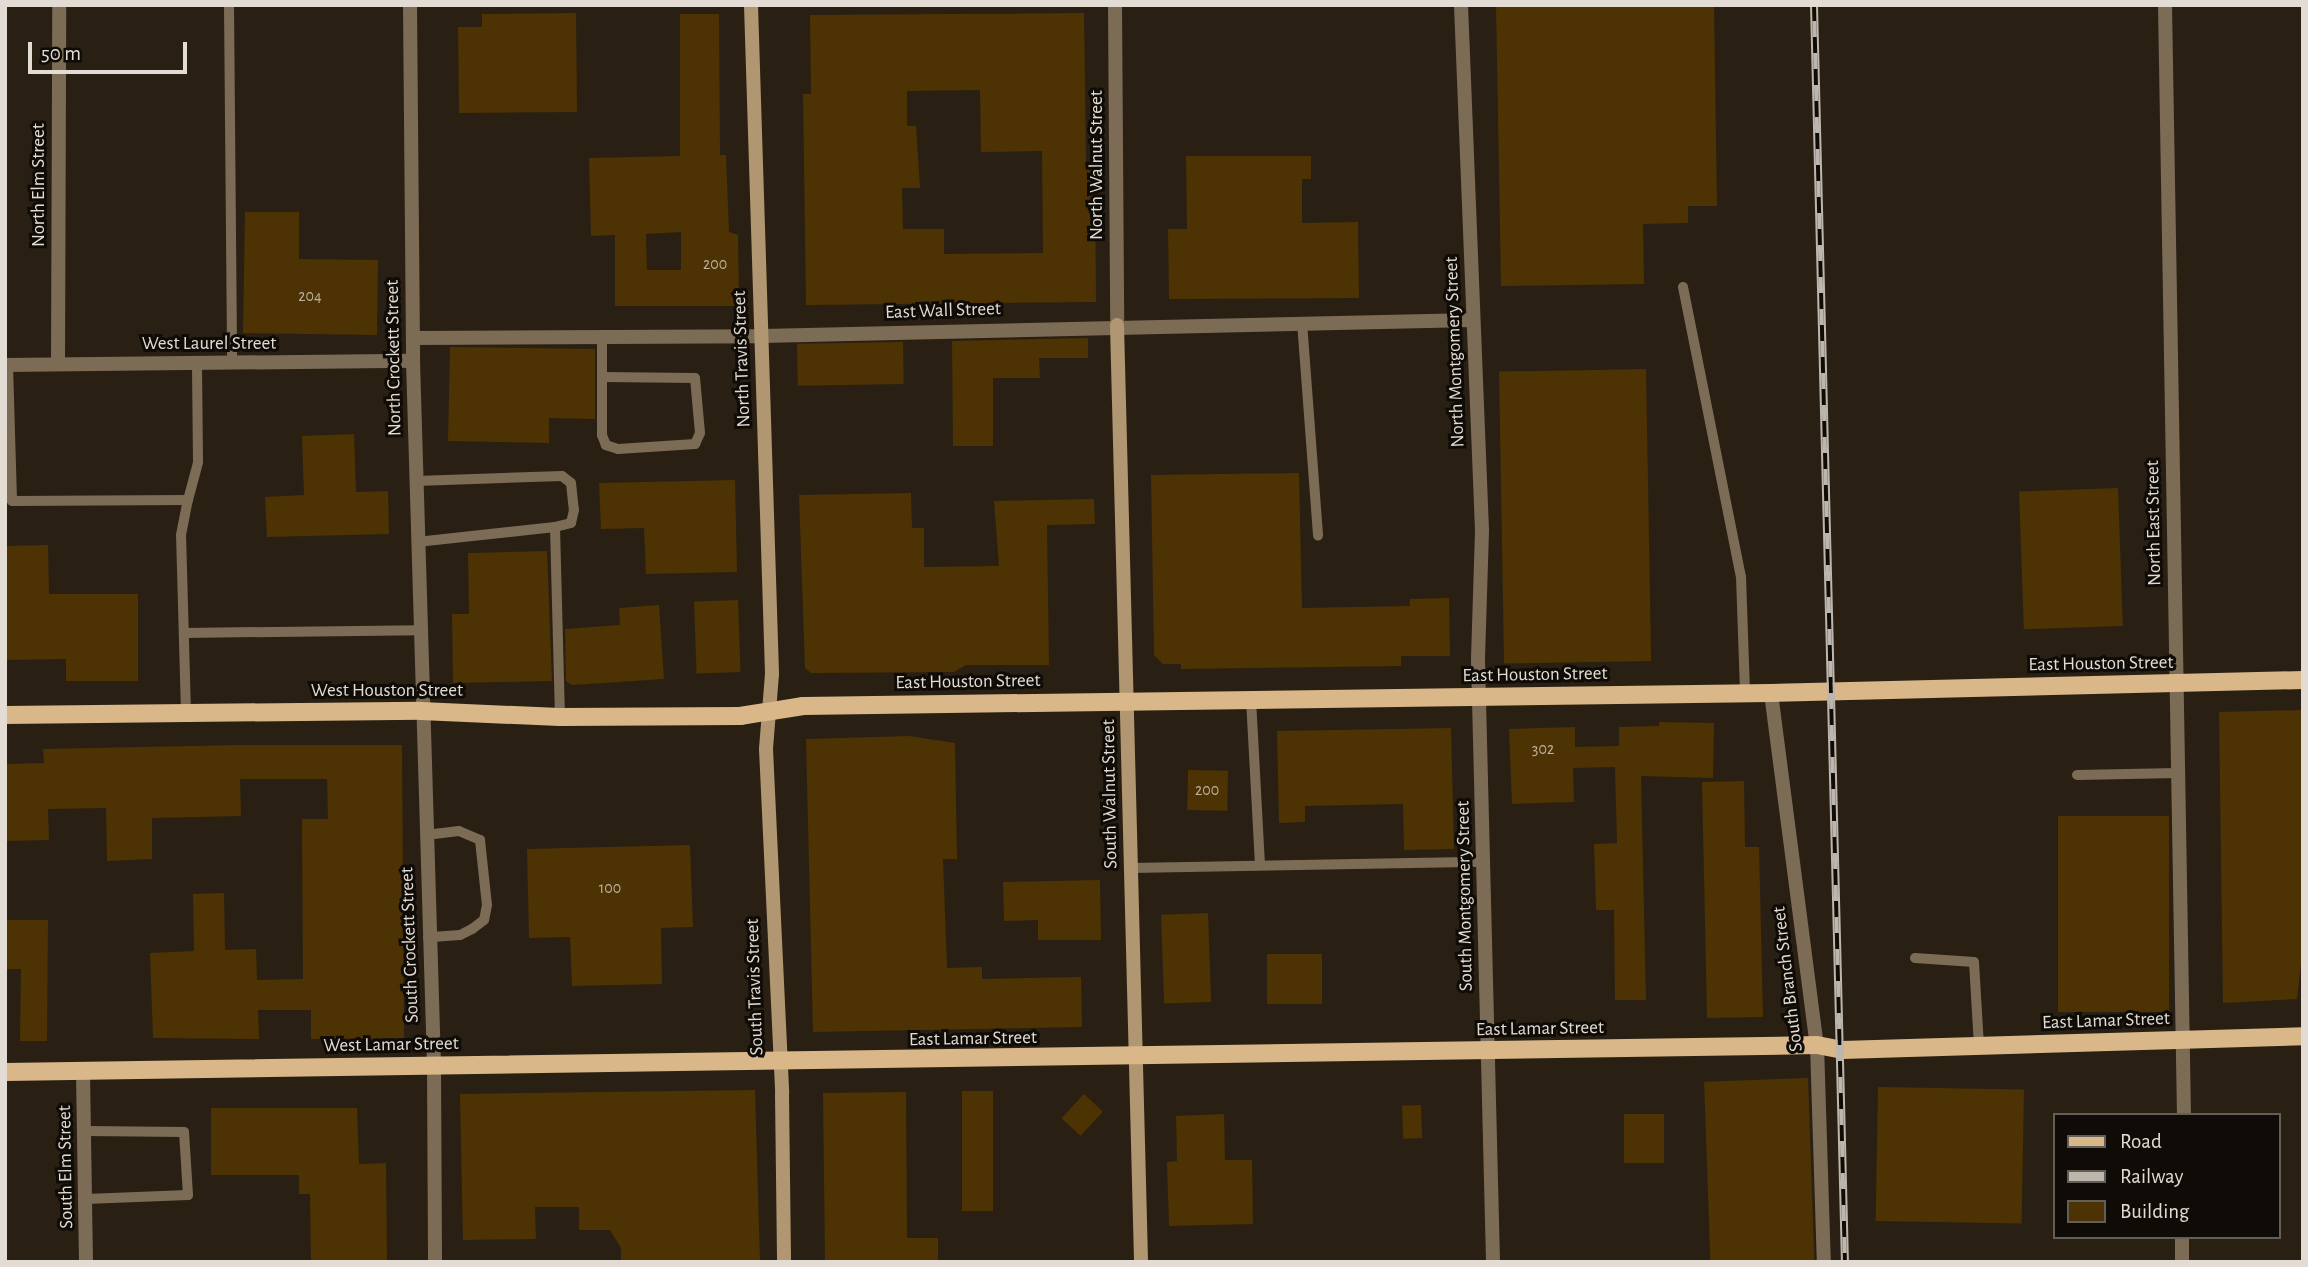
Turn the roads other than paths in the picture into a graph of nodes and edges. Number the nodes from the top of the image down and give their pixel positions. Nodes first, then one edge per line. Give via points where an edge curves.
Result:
1 (59, 5) edge
2 (229, 5) edge
3 (410, 5) edge
4 (751, 5) edge
5 (1115, 5) edge
6 (1461, 5) edge
7 (2165, 5) edge
8 (1683, 287) dead end
9 (1473, 320) junction
10 (1302, 322) junction
11 (1117, 325) junction
12 (761, 336) junction
13 (602, 337) junction
14 (413, 338) junction
15 (413, 361) junction
16 (197, 363) junction
17 (232, 363) junction
18 (58, 364) junction
19 (7, 365) edge
20 (602, 377) junction
21 (416, 481) junction
22 (188, 500) junction
23 (555, 527) junction
24 (1318, 535) dead end
25 (417, 542) junction
26 (419, 630) junction
27 (184, 633) junction
28 (2303, 680) edge
29 (2175, 684) junction
30 (1771, 693) junction
31 (1745, 694) junction
32 (1479, 697) junction
33 (1251, 699) junction
34 (1126, 701) junction
35 (421, 710) junction
36 (767, 711) junction
37 (186, 713) junction
38 (5, 715) edge
39 (560, 717) junction
40 (2178, 774) junction
41 (2077, 775) dead end
42 (426, 835) junction
43 (1483, 862) junction
44 (1260, 866) junction
45 (1131, 868) junction
46 (428, 937) junction
47 (1915, 958) dead end
48 (2303, 1036) edge
49 (2186, 1040) junction
50 (1817, 1045) junction
51 (1979, 1046) junction
52 (1487, 1051) junction
53 (1134, 1058) junction
54 (777, 1063) junction
55 (433, 1065) junction
56 (5, 1072) edge
57 (83, 1072) junction
58 (2184, 1113) edge
59 (86, 1130) junction
60 (86, 1199) junction
61 (2182, 1239) edge
62 (86, 1262) edge
63 (435, 1262) edge
64 (784, 1262) edge
65 (1140, 1262) edge
66 (1493, 1262) edge
67 (1824, 1262) edge
68 (2182, 1262) edge

1 - 18 street, North Elm Street
2 - 17 lane
3 - 14 street, North Crockett Street
4 - 12 main road, North Travis Street
5 - 11 street, North Walnut Street
6 - 9 street, North Montgomery Street
7 - 29 street, North East Street
8 - 31 lane via 1741,577
9 - 10 street, East Wall Street
9 - 32 street, North Montgomery Street via 1482,531
10 - 11 street, East Wall Street
10 - 24 lane
11 - 12 street, East Wall Street
11 - 34 main road, South Walnut Street
12 - 13 street, East Wall Street
12 - 36 main road, North Travis Street via 772,674
13 - 14 street, East Wall Street
13 - 20 lane
14 - 15 street, North Crockett Street
15 - 17 street, West Laurel Street
15 - 21 street, North Crockett Street
16 - 17 street, West Laurel Street
16 - 18 street, West Laurel Street
16 - 22 lane via 198,462
18 - 19 street, West Laurel Street
19 - 22 lane via 12,501
20 - 20 lane via 606,445 618,449 695,444 700,433 695,378
21 - 23 lane via 562,476 571,483 574,510 571,523
21 - 25 street, North Crockett Street
22 - 27 lane via 181,535
23 - 25 lane
23 - 39 lane
25 - 26 street, North Crockett Street
26 - 27 lane
26 - 35 street, North Crockett Street
27 - 37 lane
28 - 29 main road, East Houston Street
29 - 30 main road, East Houston Street
29 - 40 street, North East Street
30 - 31 main road, East Houston Street
30 - 50 street, South Branch Street
31 - 32 main road, East Houston Street
32 - 33 main road, East Houston Street
32 - 43 street, South Montgomery Street
33 - 34 main road, East Houston Street
33 - 44 lane
34 - 36 main road, East Houston Street via 803,706
34 - 45 main road, South Walnut Street
35 - 37 main road, West Houston Street
35 - 39 main road, West Houston Street
35 - 42 street, South Crockett Street
36 - 39 main road, West Houston Street via 740,716
36 - 54 main road, South Travis Street
37 - 38 main road, West Houston Street
40 - 41 lane
40 - 49 street, North East Street
42 - 46 street, South Crockett Street
42 - 46 lane via 459,831 480,840 487,905 484,920 472,929 460,935
43 - 44 lane
43 - 52 street, South Montgomery Street
44 - 45 lane
45 - 53 main road, South Walnut Street
46 - 55 street, South Crockett Street
47 - 51 lane via 1974,962
48 - 49 main road, East Lamar Street
49 - 51 main road, East Lamar Street
49 - 58 street, North East Street
50 - 51 main road, East Lamar Street via 1842,1051
50 - 52 main road, East Lamar Street
50 - 67 street, South Branch Street
52 - 53 main road, East Lamar Street
52 - 66 street, South Montgomery Street
53 - 54 main road, East Lamar Street
53 - 65 main road, South Walnut Street
54 - 55 main road, West Lamar Street
54 - 64 main road, South Travis Street via 782,1094
55 - 57 main road, West Lamar Street
55 - 63 street, South Crockett Street
56 - 57 main road, West Lamar Street
57 - 59 street, South Elm Street
59 - 60 street, South Elm Street
59 - 60 lane via 184,1132 188,1195
60 - 62 street, South Elm Street
61 - 68 street

